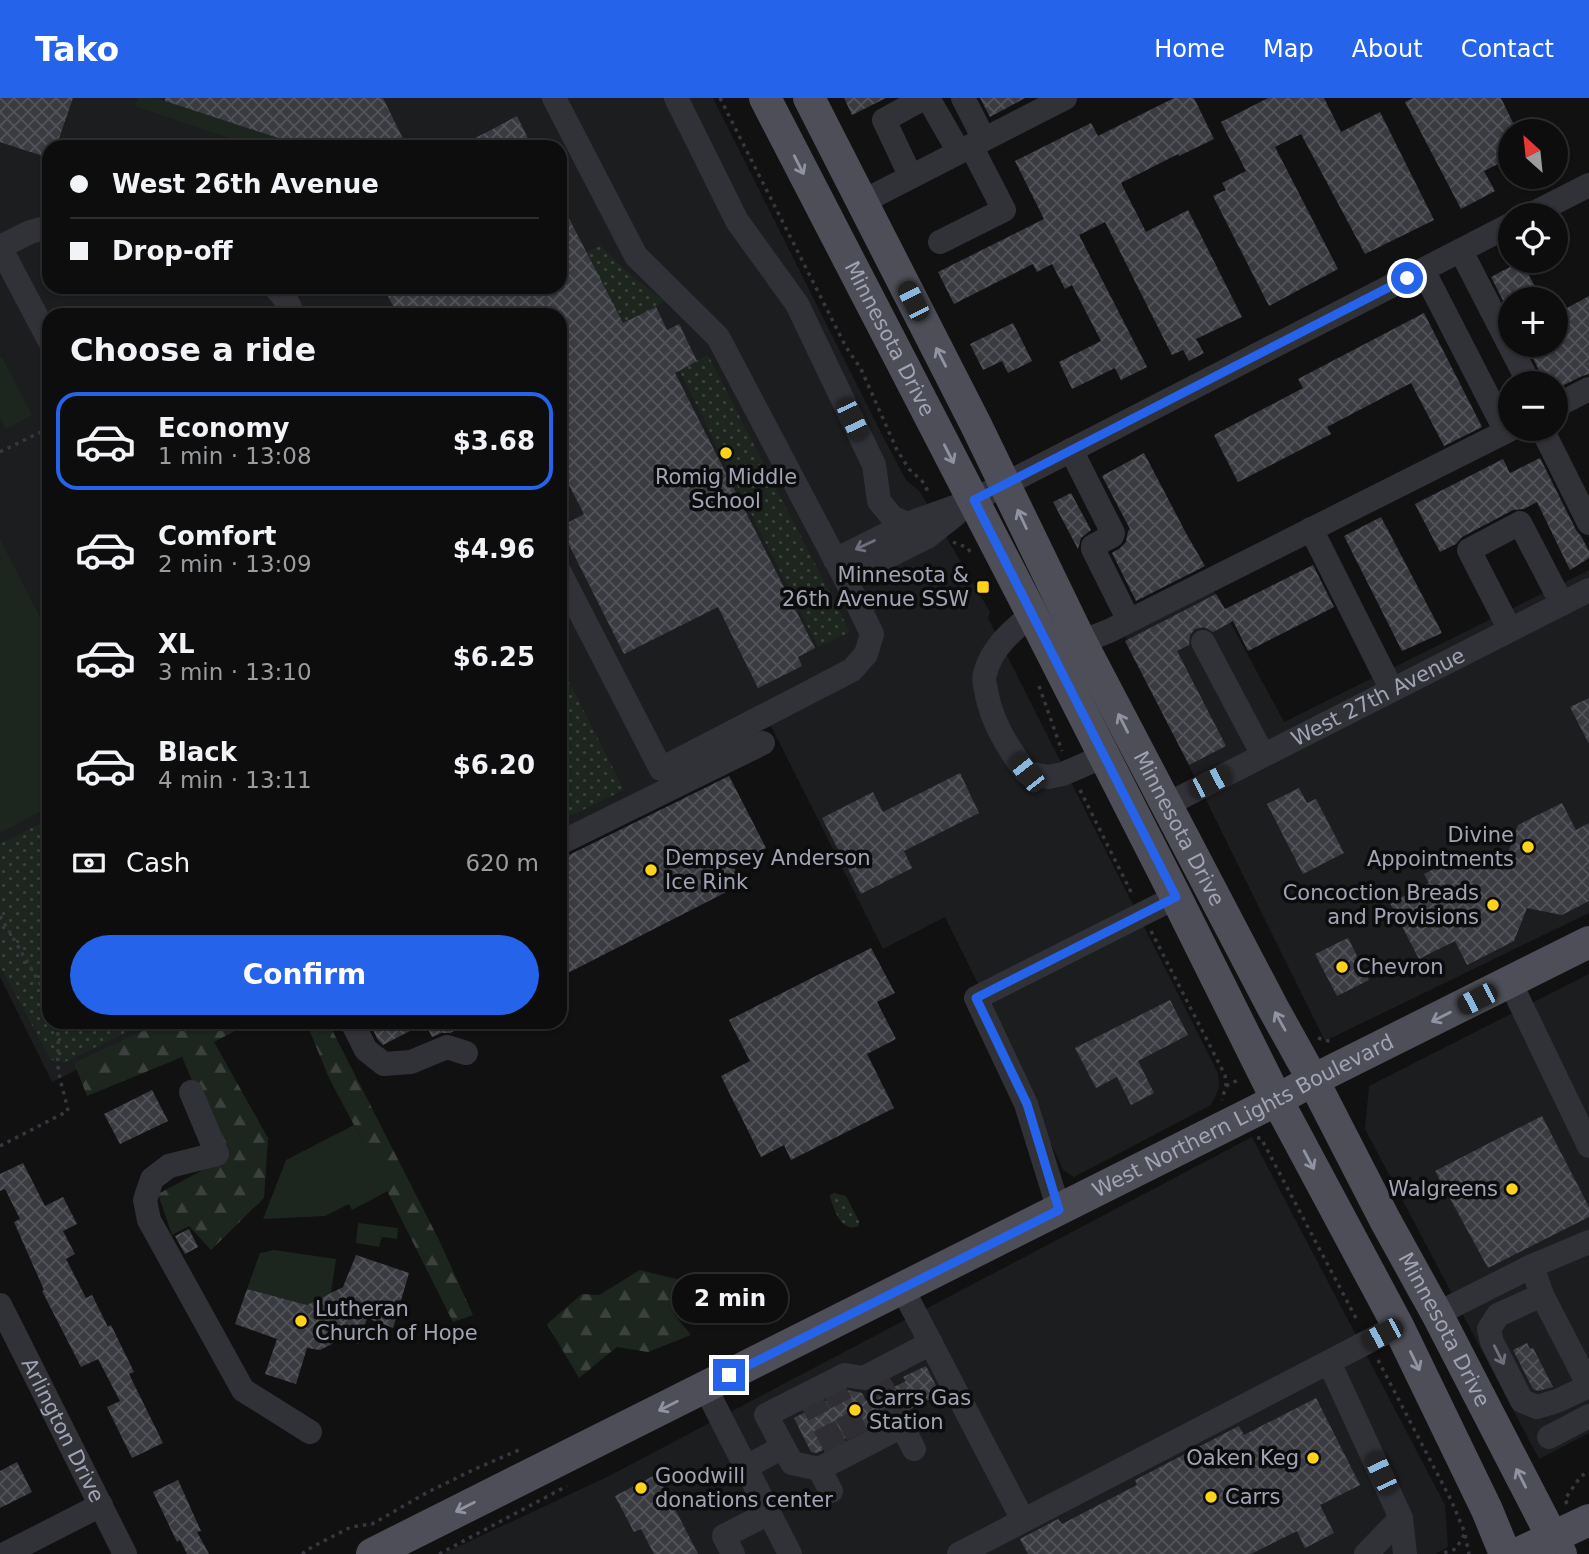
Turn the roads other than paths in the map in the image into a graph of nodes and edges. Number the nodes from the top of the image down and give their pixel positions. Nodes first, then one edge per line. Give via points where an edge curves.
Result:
1 (554, 98) edge
2 (676, 98) edge
3 (809, 98) edge
4 (926, 98) edge
5 (963, 98) edge
6 (1065, 98) edge
7 (771, 100) edge
8 (971, 146) junction
9 (911, 177) junction
10 (1589, 185) edge
11 (862, 202) junction
12 (1554, 203) edge
13 (42, 229) edge
14 (1498, 231) edge
15 (940, 242) dead end
16 (0, 247) edge
17 (1461, 251) junction
18 (1423, 270) junction
19 (42, 328) edge
20 (1523, 371) edge
21 (1589, 389) edge
22 (1568, 400) edge
23 (1498, 410) edge
24 (1498, 427) edge
25 (1548, 441) edge
26 (1071, 450) junction
27 (1005, 484) junction
28 (974, 500) junction
29 (1589, 523) edge
30 (907, 524) junction
31 (1311, 530) junction
32 (840, 569) junction
33 (567, 587) edge
34 (1589, 590) edge
35 (1562, 604) junction
36 (1032, 614) junction
37 (1129, 621) junction
38 (1510, 630) junction
39 (1081, 642) junction
40 (1203, 642) dead end
41 (1392, 690) junction
42 (762, 743) dead end
43 (1263, 755) junction
44 (1104, 756) junction
45 (1166, 805) junction
46 (567, 840) edge
47 (1176, 897) junction
48 (1589, 942) edge
49 (1510, 982) junction
50 (356, 1029) edge
51 (466, 1053) dead end
52 (1313, 1080) junction
53 (191, 1092) dead end
54 (1277, 1100) junction
55 (1589, 1146) edge
56 (1059, 1210) junction
57 (1589, 1242) edge
58 (1532, 1266) junction
59 (902, 1288) junction
60 (1542, 1295) junction
61 (0, 1305) edge
62 (1437, 1314) junction
63 (1398, 1326) junction
64 (931, 1343) junction
65 (1329, 1362) junction
66 (1589, 1385) edge
67 (705, 1387) junction
68 (1589, 1416) edge
69 (310, 1432) dead end
70 (1549, 1437) dead end
71 (783, 1447) junction
72 (914, 1449) dead end
73 (746, 1467) junction
74 (820, 1469) junction
75 (831, 1491) dead end
76 (101, 1505) junction
77 (769, 1513) junction
78 (1401, 1518) junction
79 (1589, 1520) edge
80 (1023, 1521) junction
81 (1557, 1546) edge
82 (5, 1554) edge
83 (125, 1554) edge
84 (372, 1554) edge
85 (733, 1554) edge
86 (790, 1554) edge
87 (959, 1554) edge
88 (1366, 1554) edge
89 (1405, 1554) edge
90 (1504, 1554) edge
91 (1517, 1554) edge

1 - 32 street via 636,256 718,337
2 - 30 street via 737,221 797,304 874,465 879,501 892,517
3 - 11 main road, Minnesota Drive
4 - 8 street
4 - 9 street via 884,120
5 - 8 street
6 - 8 street
7 -> 28 main road, Minnesota Drive
8 - 9 street
8 - 15 street via 1004,210
9 - 11 street
10 - 12 street
27 -> 11 main road, Minnesota Drive
13 - 16 street
14 - 17 street
16 - 19 street
17 - 18 street
17 - 20 street
18 - 23 street
18 - 26 street
21 - 22 street
24 - 31 street
25 - 29 street
26 - 27 street
26 - 37 street via 1113,533 1093,549
27 - 28 street
39 -> 27 main road, Minnesota Drive
28 - 30 street
28 - 32 street via 927,537
28 - 36 main road, Minnesota Drive
30 -> 32 street
31 - 37 street
31 - 41 street
32 - 33 street via 872,634 866,654 852,670 661,769
34 - 35 street, West 27th Avenue
35 - 38 street, West 27th Avenue
35 - 38 street via 1520,523 1469,550
36 - 44 main road, Minnesota Drive
36 - 44 street via 1004,638 984,676 998,729 1027,773 1048,777
37 - 39 street
38 - 41 street, West 27th Avenue
45 -> 39 main road, Minnesota Drive
40 - 43 street
41 - 43 street, West 27th Avenue
42 - 46 street
43 - 45 street, West 27th Avenue
44 - 47 main road, Minnesota Drive
52 -> 45 main road, Minnesota Drive
47 - 54 main road, Minnesota Drive
47 - 56 street via 976,998 1027,1104
48 - 49 main road, West Northern Lights Boulevard
49 -> 52 main road, West Northern Lights Boulevard
49 - 55 street
50 - 51 street via 366,1050 384,1064 411,1062 447,1047
52 - 54 main road, West Northern Lights Boulevard
52 - 62 main road, Minnesota Drive
53 - 69 street via 217,1154 169,1166 152,1179 145,1200 149,1220 243,1390
54 - 56 main road, West Northern Lights Boulevard
54 -> 63 main road, Minnesota Drive
56 - 59 main road, West Northern Lights Boulevard
57 - 58 street
58 - 60 street
58 - 62 street
59 - 64 street
59 - 67 main road, West Northern Lights Boulevard
60 - 66 street
60 -> 66 street via 1498,1315 1489,1329 1522,1401 1538,1407
61 - 76 street, Arlington Drive
81 -> 62 main road, Minnesota Drive
63 - 65 street
63 -> 90 main road, Minnesota Drive
64 - 71 street via 864,1378 845,1374 766,1415
64 - 80 street
65 - 78 street
65 - 80 street
67 - 73 street
67 -> 84 main road, West Northern Lights Boulevard
68 - 70 street
71 - 73 street
71 - 74 street via 792,1463
72 - 74 street via 902,1426
73 - 77 street
74 - 75 street
76 - 82 street
76 - 83 street, Arlington Drive
77 - 85 street via 724,1536
77 - 86 street
78 - 88 street
78 - 89 street
79 - 81 main road
80 - 87 street
81 - 91 main road

